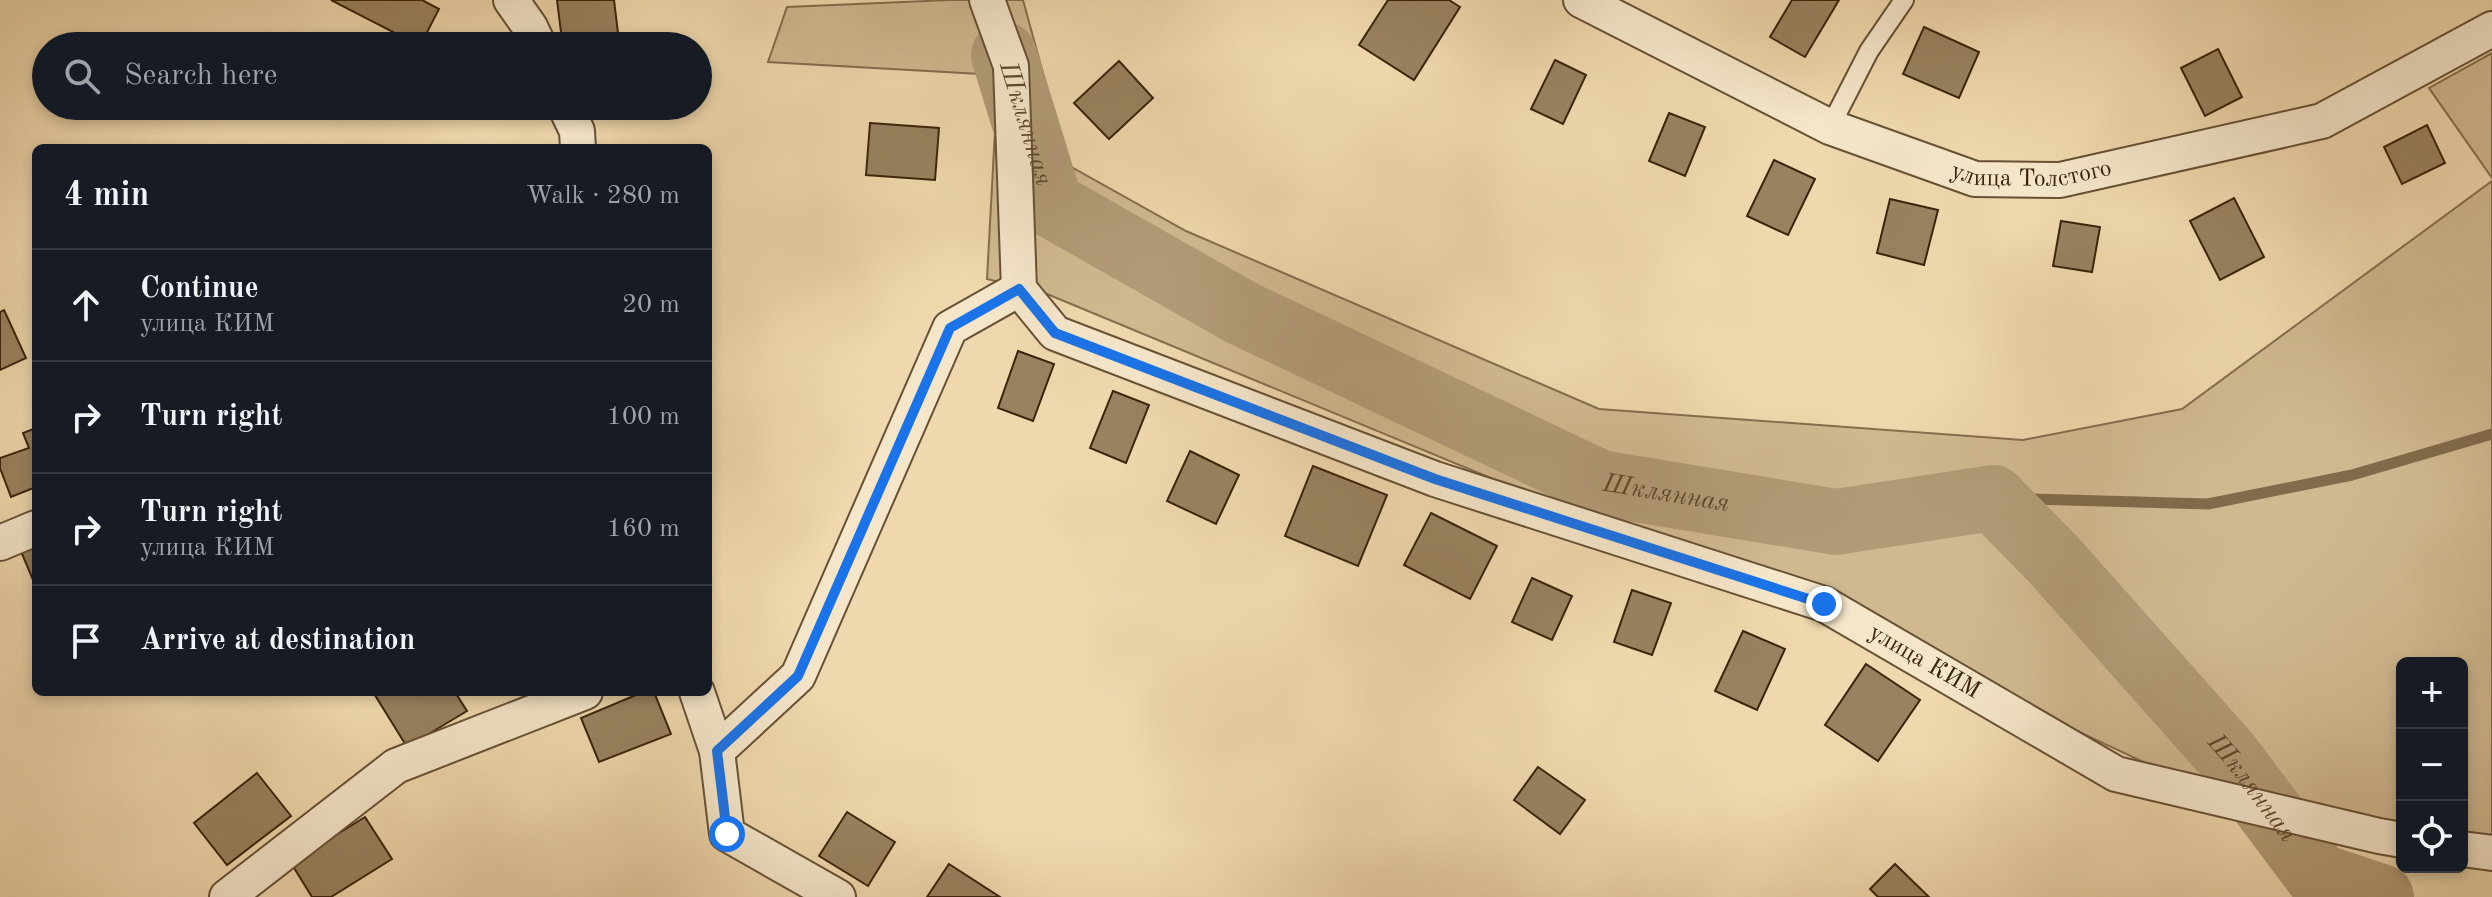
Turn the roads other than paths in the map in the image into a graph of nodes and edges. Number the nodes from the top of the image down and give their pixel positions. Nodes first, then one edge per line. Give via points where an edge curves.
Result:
1 (511, 0) edge
2 (987, 0) edge
3 (1581, 0) edge
4 (1904, 0) edge
5 (2492, 29) edge
6 (532, 32) edge
7 (572, 120) edge
8 (1830, 127) junction
9 (578, 144) edge
10 (1019, 289) junction
11 (32, 530) edge
12 (0, 543) edge
13 (575, 696) edge
14 (698, 696) edge
15 (717, 751) junction
16 (2396, 839) edge
17 (2468, 850) edge
18 (2492, 853) edge
19 (227, 897) edge
20 (838, 897) edge

1 - 6 street
2 - 10 street via 1011,66
3 - 8 street, улица Толстого
4 - 8 lane via 1869,51
5 - 8 street, улица Толстого via 2322,121 2060,180 1975,179
7 - 9 street
10 - 15 street via 950,328 798,676
10 - 16 street, улица КИМ via 1055,333 1435,479 1824,604 2116,774
11 - 12 street
13 - 19 street via 396,766
14 - 15 street
15 - 20 street via 727,834
17 - 18 street

